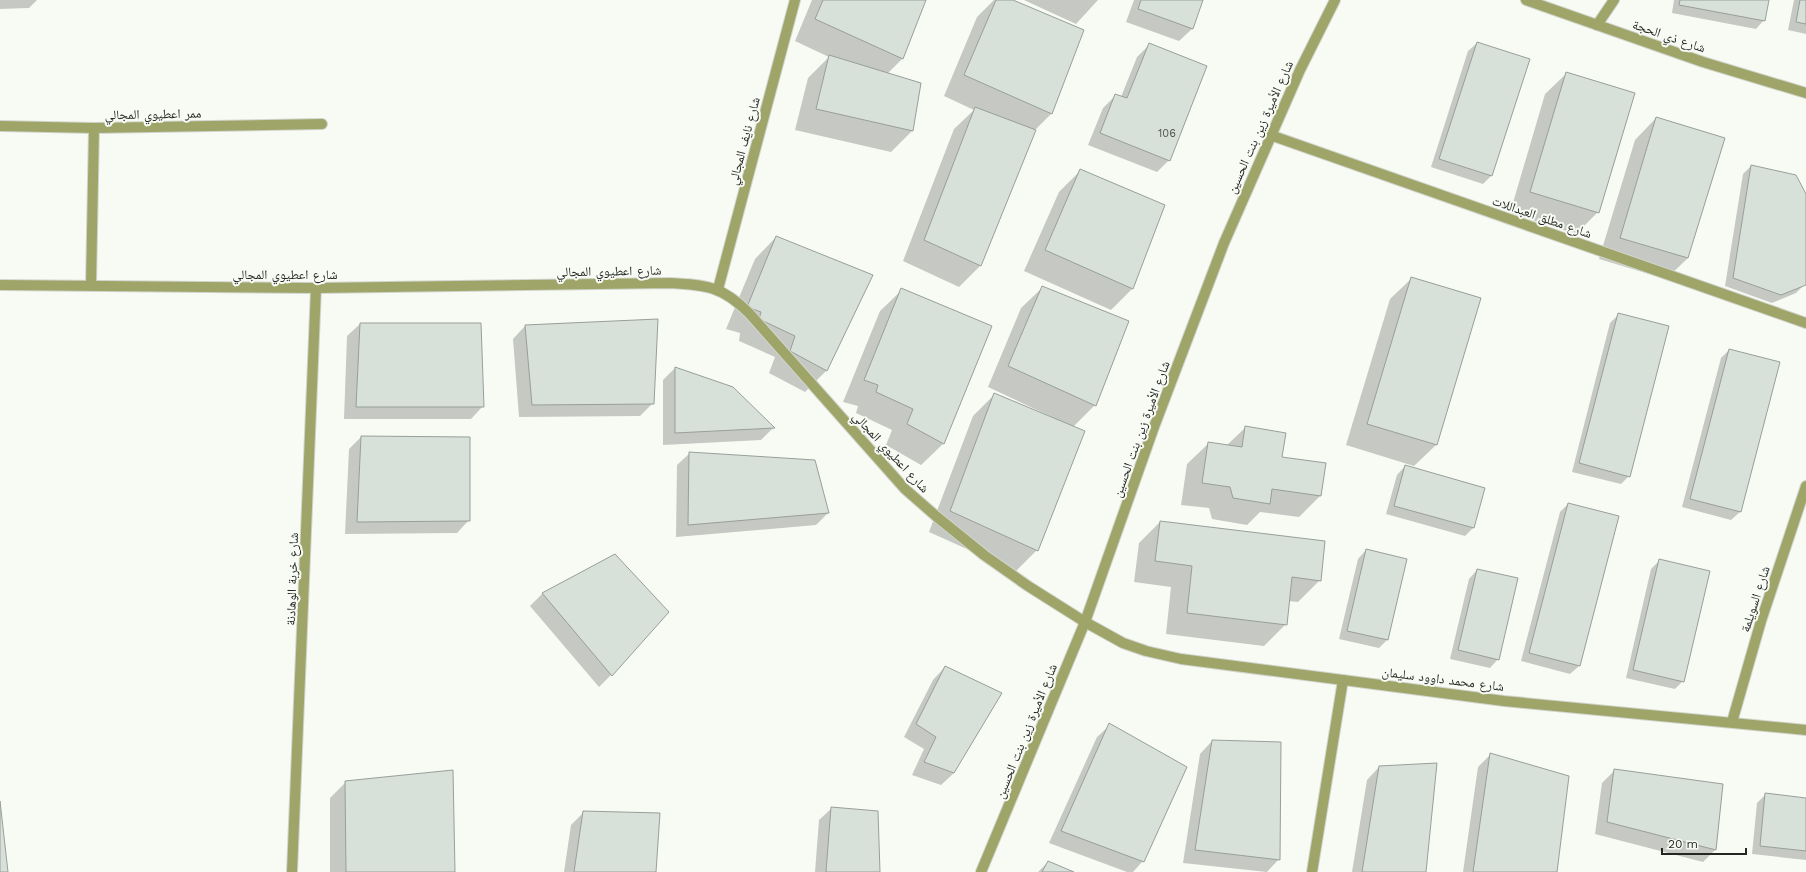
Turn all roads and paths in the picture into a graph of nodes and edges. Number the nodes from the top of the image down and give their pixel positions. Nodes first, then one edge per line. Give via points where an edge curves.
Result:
1 (795, 0) edge
2 (1335, 0) edge
3 (1526, 0) edge
4 (1614, 0) edge
5 (1597, 25) junction
6 (1806, 93) edge
7 (322, 124) dead end
8 (0, 126) edge
9 (94, 128) junction
10 (1270, 135) junction
11 (0, 285) edge
12 (91, 285) junction
13 (316, 288) junction
14 (718, 289) junction
15 (1806, 323) edge
16 (1806, 486) edge
17 (1805, 497) edge
18 (1086, 622) junction
19 (1343, 680) junction
20 (1732, 722) junction
21 (1806, 730) edge
22 (292, 872) edge
23 (981, 872) edge
24 (1312, 872) edge

1 - 14 street, شارع نايف المجالي
2 - 10 street, شارع الأميرة زين بنت الحسين
3 - 5 street, شارع ذي الحجة
4 - 5 street
5 - 6 street, شارع ذي الحجة via 1703,62
7 - 9 street, ممر اعطيوي المجالي
8 - 9 street
9 - 12 street, ممر اعطيوي المجالي
10 - 15 street, شارع مطلق العبداللات
10 - 18 street, شارع الأميرة زين بنت الحسين via 1221,250 1154,426
11 - 12 street, شارع اعطيوي المجالي
12 - 13 street, شارع اعطيوي المجالي
13 - 14 street, شارع اعطيوي المجالي via 670,283 696,284
13 - 22 street, شارع خربة الوهادنة
14 - 18 street, شارع اعطيوي المجالي via 735,299 749,313 905,490 984,555
16 - 17 street, شارع السويلمة
17 - 20 street, شارع السويلمة via 1761,621
18 - 19 street, شارع محمد داوود سليمان via 1123,643 1181,659
18 - 23 street, شارع الأميرة زين بنت الحسين
19 - 20 street, شارع محمد داوود سليمان via 1504,700
19 - 24 street
20 - 21 street, شارع محمد داوود سليمان

